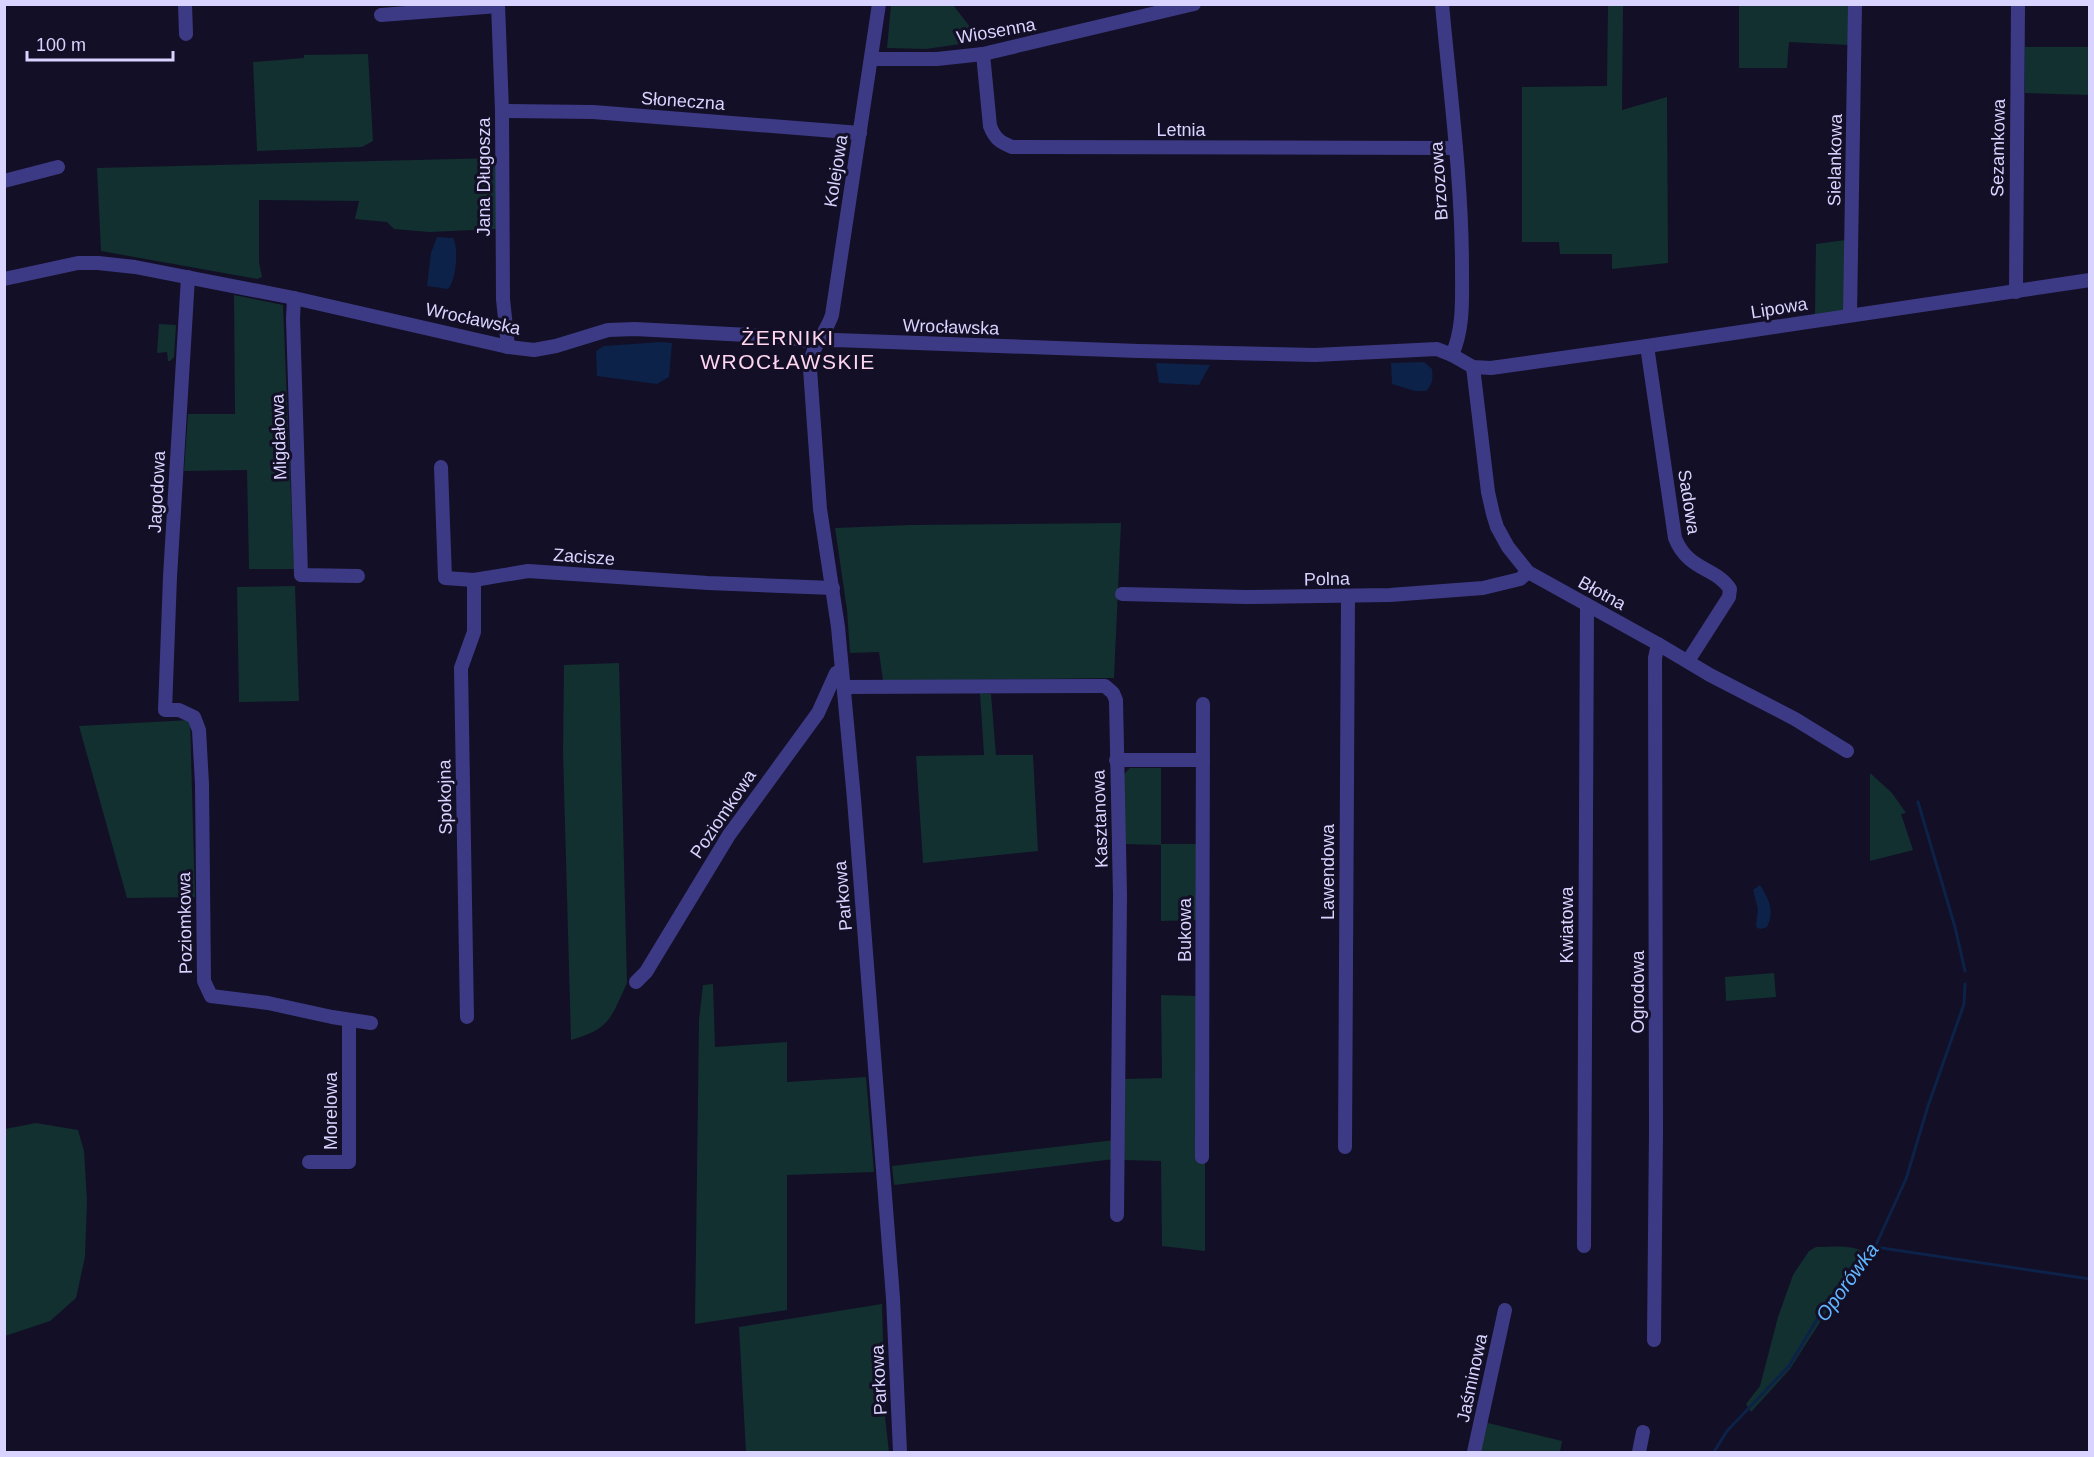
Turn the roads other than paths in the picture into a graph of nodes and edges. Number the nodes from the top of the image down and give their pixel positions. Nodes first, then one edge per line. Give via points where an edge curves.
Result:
1 (185, 4) edge
2 (879, 4) edge
3 (1194, 4) edge
4 (1442, 4) edge
5 (1856, 4) edge
6 (2018, 4) edge
7 (498, 5) edge
8 (381, 15) dead end
9 (186, 34) dead end
10 (983, 54) junction
11 (872, 59) junction
12 (502, 111) junction
13 (860, 133) junction
14 (1456, 148) junction
15 (58, 167) dead end
16 (4, 181) edge
17 (188, 277) junction
18 (4, 279) edge
19 (2090, 280) edge
20 (2016, 292) junction
21 (294, 298) junction
22 (1850, 315) junction
23 (819, 340) junction
24 (1647, 346) junction
25 (508, 347) junction
26 (1452, 355) junction
27 (1473, 367) junction
28 (441, 467) dead end
29 (1528, 572) junction
30 (358, 576) dead end
31 (474, 580) junction
32 (833, 588) junction
33 (1122, 594) dead end
34 (1348, 596) junction
35 (1587, 605) junction
36 (1658, 644) junction
37 (1688, 662) junction
38 (842, 671) junction
39 (844, 687) junction
40 (1203, 704) dead end
41 (165, 710) joint
42 (1847, 751) dead end
43 (1116, 760) junction
44 (1203, 760) junction
45 (636, 982) dead end
46 (467, 1017) dead end
47 (348, 1020) junction
48 (371, 1023) dead end
49 (1345, 1147) dead end
50 (1202, 1157) dead end
51 (309, 1162) dead end
52 (1117, 1215) dead end
53 (1584, 1246) dead end
54 (1505, 1310) dead end
55 (1654, 1340) dead end
56 (1643, 1432) dead end
57 (900, 1452) edge
58 (1474, 1452) edge
59 (1639, 1452) edge

1 - 9 street
2 - 11 street, Kolejowa
3 - 10 street, Wiosenna
4 - 14 street, Brzozowa
5 - 22 street, Sielankowa
6 - 20 street, Sezamkowa
7 - 8 street, Jana Długosza
7 - 12 street, Jana Długosza
10 - 11 street, Wiosenna
10 - 14 street, Letnia via 990,126 1000,143 1012,147
11 - 13 street, Kolejowa
12 - 13 street, Słoneczna via 593,112
12 - 25 street, Jana Długosza via 503,299
13 - 23 street, Kolejowa via 832,315
14 - 26 street, Brzozowa via 1462,292 1460,331
15 - 16 street
17 - 18 street, Wrocławska via 98,263 58,266
17 - 21 street, Wrocławska
17 - 41 street, Jagodowa
19 - 20 street, Lipowa
20 - 22 street, Lipowa
21 - 25 street, Wrocławska
21 - 30 street, Migdałowa via 301,575
22 - 24 street, Lipowa
23 - 25 street, Wrocławska via 634,329 608,330 534,350
23 - 26 street, Wrocławska via 1315,355 1437,349
23 - 32 street, Parkowa via 810,361 810,377 820,509
24 - 27 street, Lipowa via 1516,365
24 - 37 street, Sadowa via 1675,538 1688,558 1725,581 1730,589 1729,597
26 - 27 street, Wrocławska
27 - 29 street, Błotna via 1493,514 1508,547
28 - 31 street, Zacisze via 445,578
29 - 34 street, Polna via 1520,579 1483,588
29 - 35 street, Błotna
31 - 32 street, Zacisze via 528,571
31 - 46 street, Spokojna via 474,632 461,669
32 - 38 street, Parkowa
33 - 34 street, Polna
34 - 49 street, Lawendowa
35 - 36 street, Błotna
35 - 53 street, Kwiatowa
36 - 37 street, Błotna
36 - 55 street, Ogrodowa
37 - 42 street, Błotna
38 - 39 street, Parkowa
38 - 45 street, Poziomkowa via 836,673 818,713 729,835 646,972
39 - 43 street, Kasztanowa via 1105,686 1116,700
39 - 57 street, Parkowa via 893,1298
40 - 44 street, Bukowa
41 - 47 street, Poziomkowa via 179,710 194,717 199,730 207,990 211,996 277,1004
43 - 44 street
43 - 52 street, Kasztanowa via 1120,895
44 - 50 street, Bukowa
47 - 48 street, Poziomkowa
47 - 51 street, Morelowa via 350,1162
54 - 58 street, Jaśminowa
56 - 59 street

